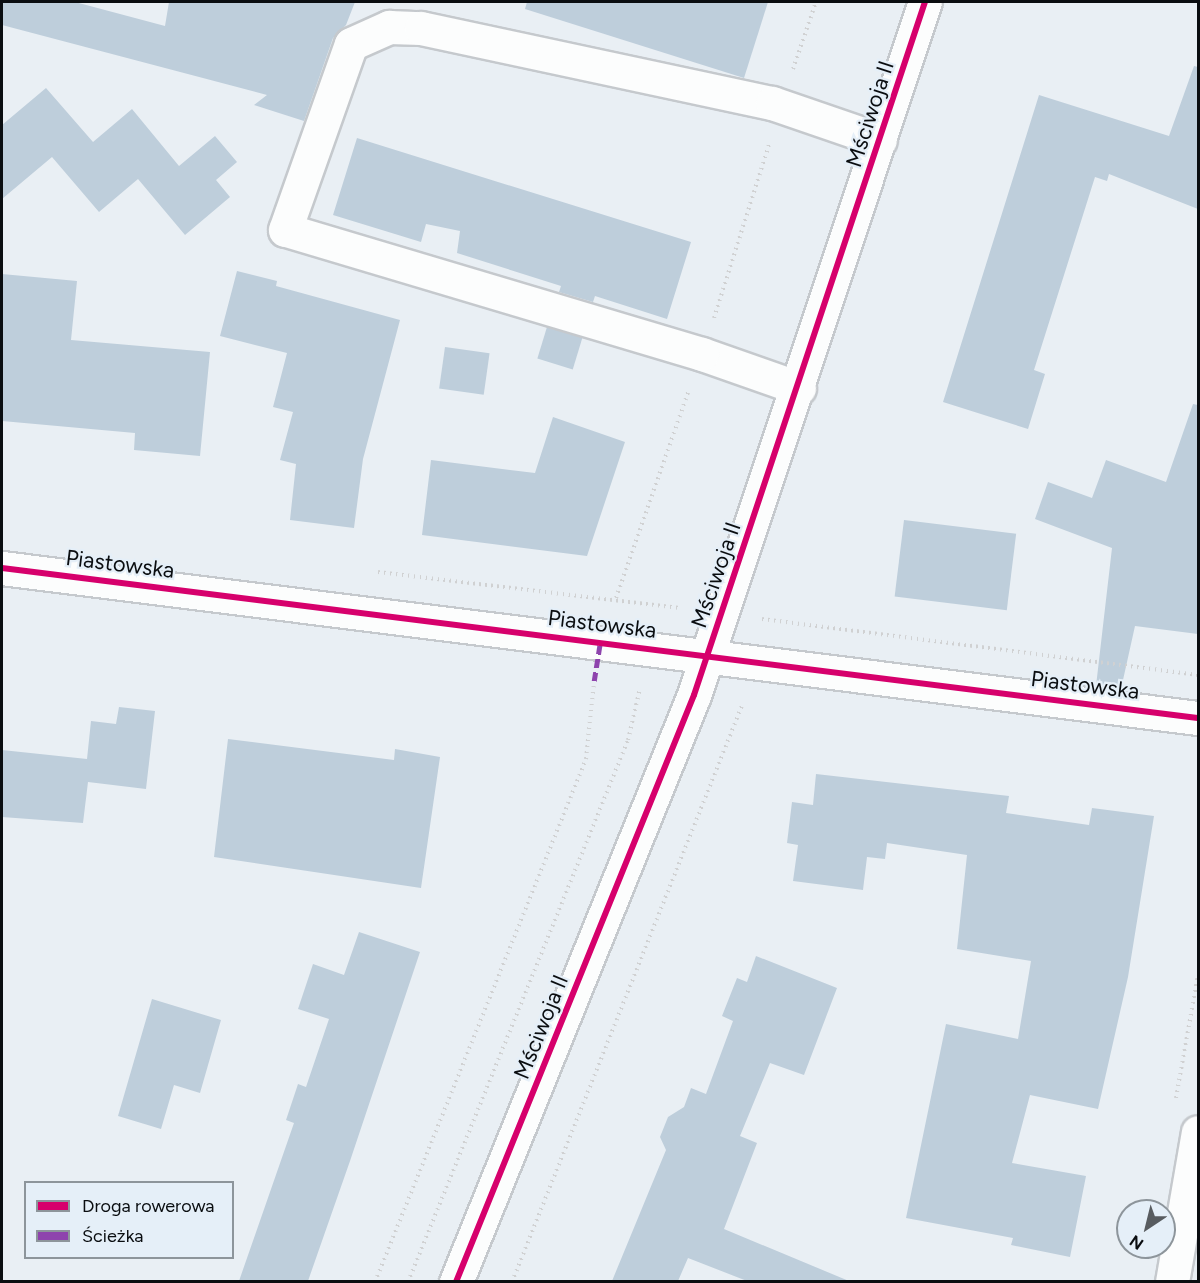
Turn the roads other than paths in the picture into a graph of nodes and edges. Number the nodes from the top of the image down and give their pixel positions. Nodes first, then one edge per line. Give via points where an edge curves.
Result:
1 (925, 2) edge
2 (880, 140) junction
3 (799, 388) junction
4 (2, 568) edge
5 (708, 655) junction
6 (1198, 718) edge
7 (1198, 1132) edge
8 (456, 1281) edge
9 (1172, 1281) edge

1 - 2 street, Mściwoja II
2 - 3 street, Mściwoja II
2 - 3 street via 772,103 421,28 389,27 351,44 285,230 702,354
3 - 5 street, Mściwoja II
4 - 5 street, Piastowska
5 - 6 street, Piastowska
5 - 8 street, Mściwoja II
7 - 9 street

